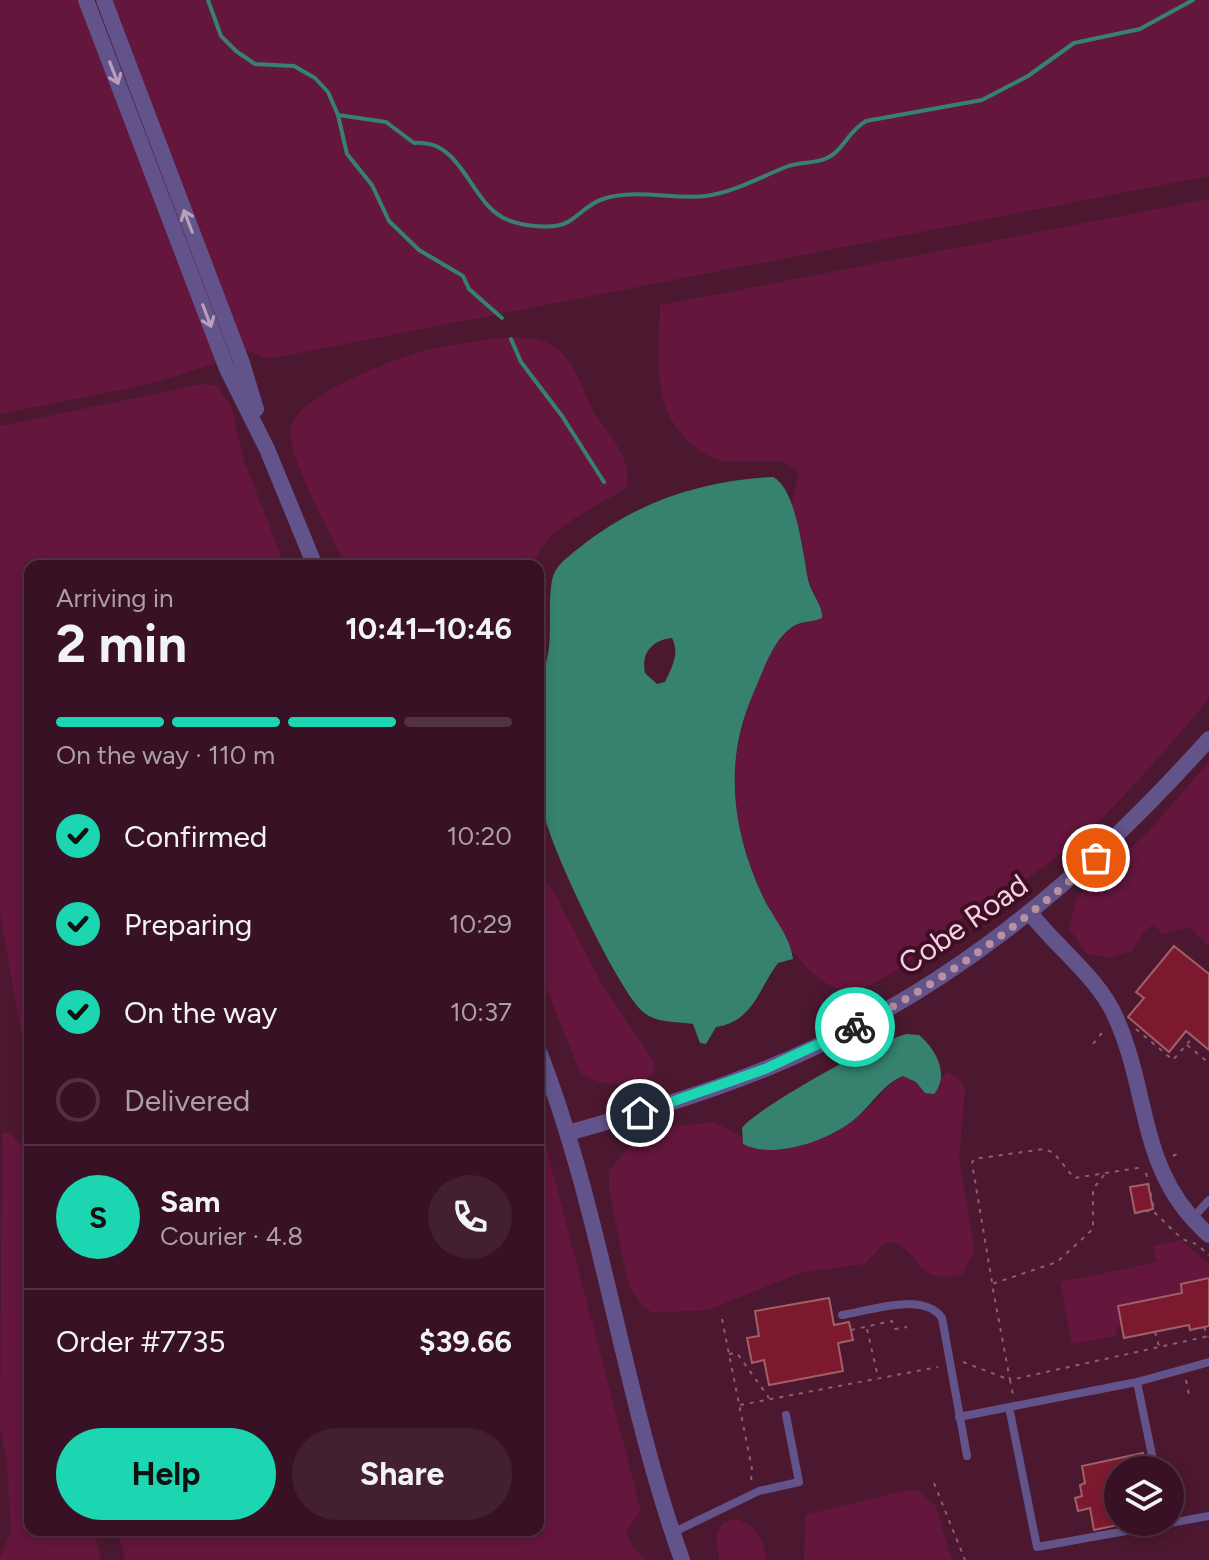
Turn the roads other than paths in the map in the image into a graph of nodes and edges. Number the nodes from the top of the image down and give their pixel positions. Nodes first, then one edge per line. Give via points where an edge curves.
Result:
1 (86, 0) edge
2 (104, 0) edge
3 (228, 349) junction
4 (313, 560) edge
5 (1209, 739) edge
6 (1031, 914) junction
7 (544, 1066) edge
8 (568, 1133) junction
9 (1209, 1200) edge
10 (1192, 1220) junction
11 (1209, 1235) edge
12 (842, 1315) dead end
13 (1209, 1362) edge
14 (1137, 1382) junction
15 (1012, 1406) junction
16 (786, 1415) dead end
17 (959, 1417) junction
18 (967, 1456) dead end
19 (1152, 1456) edge
20 (1209, 1516) edge
21 (1184, 1520) edge
22 (672, 1533) junction
23 (1104, 1535) edge
24 (682, 1560) edge

1 -> 3 street
3 -> 2 street
3 - 4 street
5 - 6 street, Cobe Road via 1118,837
6 - 8 street, Cobe Road via 933,982 817,1047 702,1093
6 - 10 street via 1111,1008 1158,1168
7 - 8 street
8 - 22 street
9 - 10 lane
10 - 11 street
12 - 17 lane via 914,1304 937,1311
13 - 14 lane
14 - 15 lane
14 - 19 lane
15 - 17 lane
15 - 23 lane via 1037,1547
16 - 22 lane via 803,1484 759,1491
17 - 18 lane
20 - 21 lane
22 - 24 street

